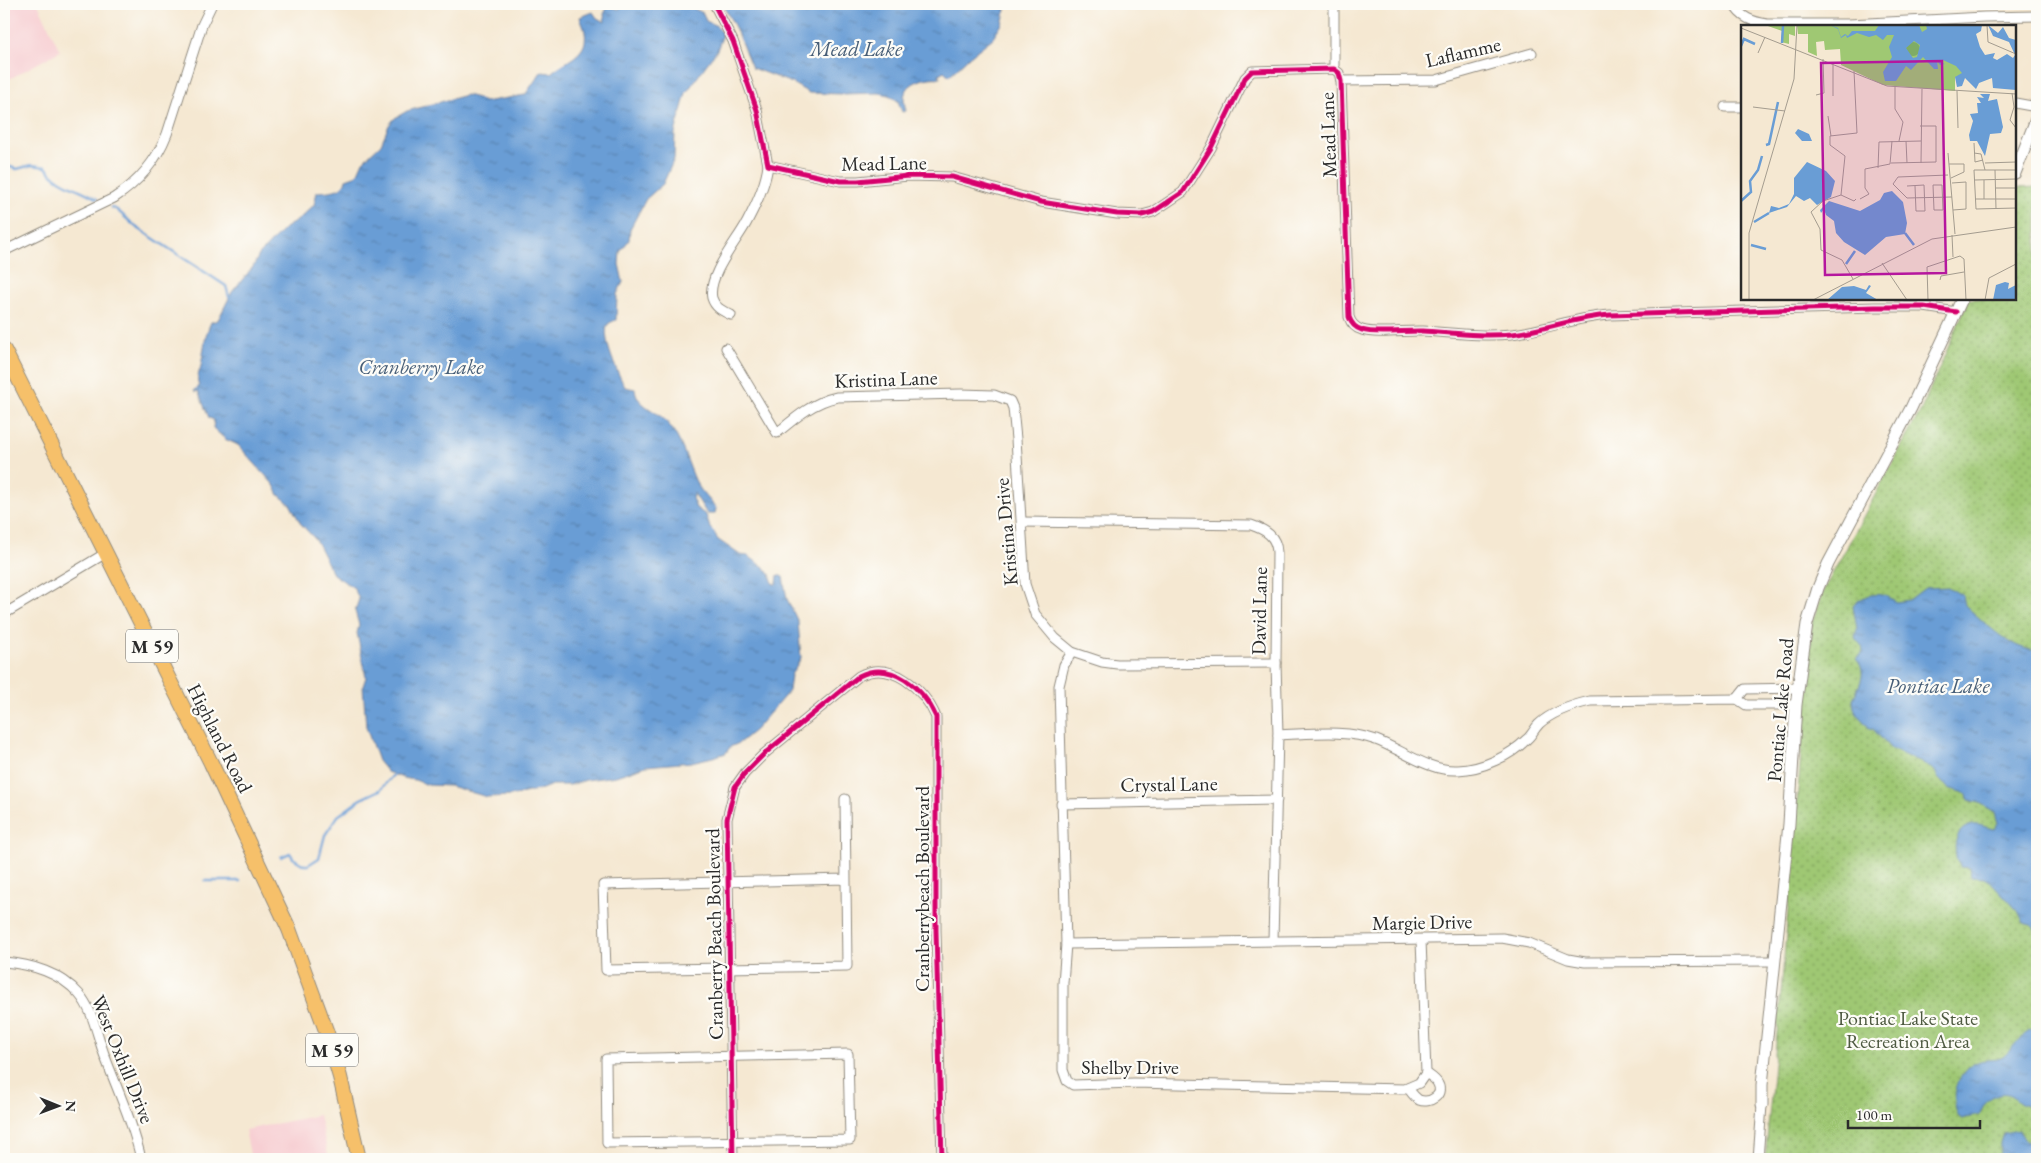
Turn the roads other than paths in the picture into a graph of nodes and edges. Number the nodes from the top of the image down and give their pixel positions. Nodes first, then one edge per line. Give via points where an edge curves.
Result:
1 (212, 4) edge
2 (714, 4) edge
3 (1334, 4) edge
4 (1734, 4) edge
5 (2037, 16) edge
6 (1532, 53) dead end
7 (1334, 68) junction
8 (1341, 81) junction
9 (2016, 103) edge
10 (1725, 107) dead end
11 (1741, 107) edge
12 (2037, 107) edge
13 (2037, 117) edge
14 (768, 165) junction
15 (2016, 170) edge
16 (4, 250) edge
17 (1962, 300) edge
18 (1956, 312) junction
19 (731, 315) dead end
20 (726, 348) dead end
21 (4, 350) edge
22 (1008, 400) joint
23 (1022, 522) junction
24 (106, 553) junction
25 (4, 614) edge
26 (1072, 652) junction
27 (1276, 663) junction
28 (859, 676) joint
29 (1799, 688) junction
30 (1737, 699) junction
31 (1796, 705) junction
32 (1278, 735) junction
33 (845, 799) dead end
34 (1276, 800) junction
35 (1061, 804) junction
36 (846, 879) junction
37 (728, 882) junction
38 (1421, 940) junction
39 (1273, 941) junction
40 (1066, 944) junction
41 (1775, 961) junction
42 (4, 962) edge
43 (730, 968) junction
44 (731, 1056) junction
45 (1426, 1073) junction
46 (1408, 1088) junction
47 (1762, 1105) joint
48 (733, 1142) junction
49 (141, 1159) edge
50 (359, 1159) edge
51 (733, 1159) edge
52 (942, 1159) edge
53 (1758, 1159) edge

1 - 16 street via 202,25 164,142 149,169 130,188 114,198
2 - 14 street via 734,41 757,110
3 - 7 street
4 - 5 street via 1754,22 1768,24
6 - 8 street, Laflamme via 1436,80
7 - 8 street, Mead Lane
7 - 14 street, Mead Lane via 1252,71 1245,78 1211,148 1184,192 1153,212 1142,215 1041,202 952,177 908,176 840,181
8 - 18 street, Mead Lane via 1349,317 1352,324 1362,330 1494,335 1610,315 1875,307 1924,307
9 - 12 street
10 - 11 street
13 - 15 street
14 - 19 street via 767,175 747,222 719,268 712,289 716,305
17 - 18 street, Pontiac Lake Road
18 - 29 street, Pontiac Lake Road via 1918,394 1818,588 1807,624
20 - 22 street, Kristina Lane via 777,433 808,408 837,397 961,394 994,395
21 - 24 highway, Highland Road / M 59
22 - 23 street, Kristina Drive via 1013,408
23 - 26 street, Kristina Drive via 1025,584 1035,614
23 - 27 street, David Lane via 1222,524 1251,526 1268,532 1277,545
24 - 25 street
24 - 50 highway, Highland Road / M 59 via 211,763 289,930 327,1033
26 - 27 street, Kristina Drive via 1117,664
26 - 35 street, Shelby Drive via 1064,665 1059,686
27 - 32 street, David Lane
28 - 37 street, Cranberry Beach Boulevard via 764,754 740,778 727,819
28 - 52 street, Cranberrybeach Boulevard via 867,672 890,672 919,691 936,717 936,930
29 - 30 street via 1745,689
29 - 31 street, Pontiac Lake Road
30 - 31 street via 1746,705
30 - 32 street via 1590,701 1572,705 1539,724 1528,739 1503,756 1490,763 1458,770 1443,769 1358,735
31 - 41 street, Pontiac Lake Road via 1790,824
32 - 34 street, David Lane
33 - 36 street
34 - 35 street, Crystal Lane
34 - 39 street, David Lane
35 - 40 street, Shelby Drive
36 - 37 street
36 - 43 street via 847,966
37 - 43 street, Cranberry Beach Boulevard
37 - 43 street via 603,886 606,970
38 - 39 street, Margie Drive
38 - 41 street, Margie Drive via 1502,938 1529,943 1568,959 1585,962
38 - 45 street
39 - 40 street, Margie Drive
40 - 46 street, Shelby Drive via 1063,1070 1072,1085 1134,1083
41 - 47 street, Pontiac Lake Road
42 - 49 street, West Oxhill Drive via 39,969 65,981 80,996 92,1018
43 - 44 street, Cranberry Beach Boulevard
44 - 48 street, Cranberry Beach Boulevard
44 - 48 street via 848,1054 850,1140
44 - 48 street via 606,1059 606,1068 608,1143
45 - 46 street via 1419,1083
45 - 46 street via 1438,1082 1439,1093 1433,1099 1419,1100
47 - 53 street, Pontiac Lake Road
48 - 51 street, Cranberry Beach Boulevard

